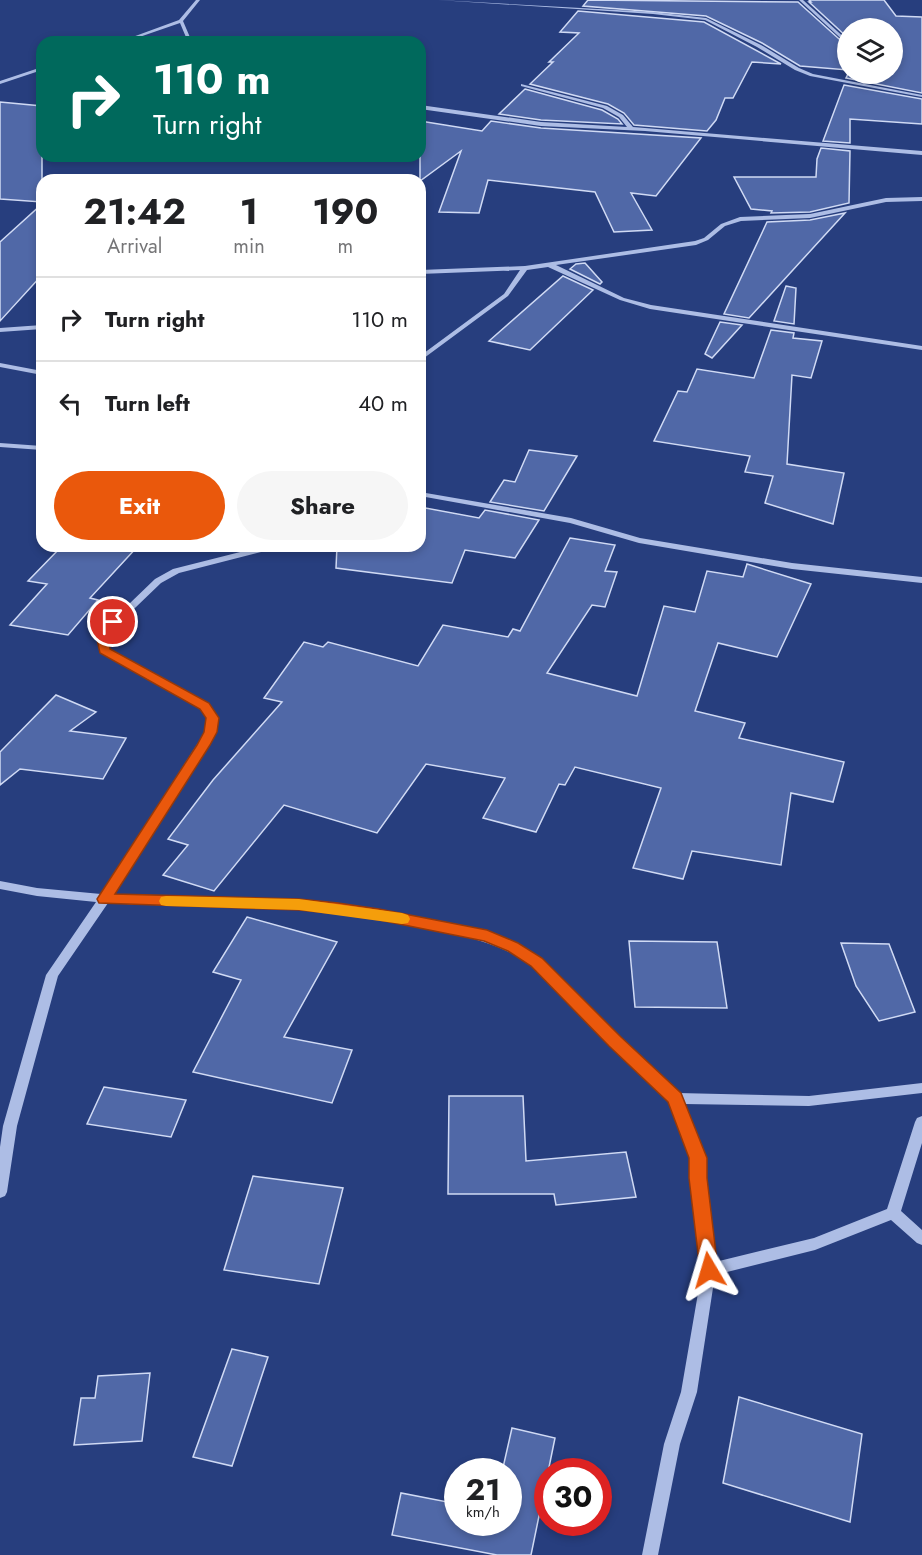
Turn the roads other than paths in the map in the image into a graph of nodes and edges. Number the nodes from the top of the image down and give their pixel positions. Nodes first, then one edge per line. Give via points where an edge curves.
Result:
1 (198, 0) edge
2 (440, 0) edge
3 (801, 0) edge
4 (181, 21) junction
5 (837, 34) edge
6 (138, 36) edge
7 (187, 36) edge
8 (36, 70) edge
9 (837, 81) edge
10 (0, 83) edge
11 (851, 84) edge
12 (523, 85) dead end
13 (922, 96) edge
14 (426, 108) edge
15 (632, 129) junction
16 (922, 153) edge
17 (922, 199) edge
18 (550, 265) junction
19 (525, 268) junction
20 (426, 272) edge
21 (36, 327) edge
22 (0, 330) edge
23 (922, 348) edge
24 (426, 355) edge
25 (0, 365) edge
26 (36, 373) edge
27 (0, 445) edge
28 (36, 448) edge
29 (426, 495) edge
30 (250, 552) edge
31 (922, 580) edge
32 (0, 885) edge
33 (104, 899) junction
34 (922, 1088) edge
35 (675, 1098) junction
36 (922, 1122) edge
37 (0, 1192) edge
38 (892, 1213) junction
39 (922, 1239) edge
40 (709, 1270) junction
41 (650, 1555) edge

1 - 4 street
2 - 9 street via 705,19 797,69
3 - 5 street
4 - 6 street
4 - 7 street
8 - 10 street
11 - 13 street
12 - 15 street via 605,107 621,116
14 - 15 street via 541,124
15 - 16 street
17 - 18 street via 886,200 810,216 740,219 696,243
18 - 19 street
18 - 23 street via 622,299 650,307
19 - 20 street
19 - 24 street via 506,296
21 - 22 street
25 - 26 street
27 - 28 street
29 - 31 street via 571,521 639,540 792,566
30 - 33 street via 176,571 150,587 107,630 104,651 205,706 213,718 203,745
32 - 33 street
33 - 35 street via 299,905 379,914 487,936 537,962
33 - 37 street via 52,975 9,1126
34 - 35 street via 809,1101
35 - 40 street via 698,1158
36 - 38 street
38 - 39 street
38 - 40 street via 815,1244
40 - 41 street via 689,1392 672,1444

